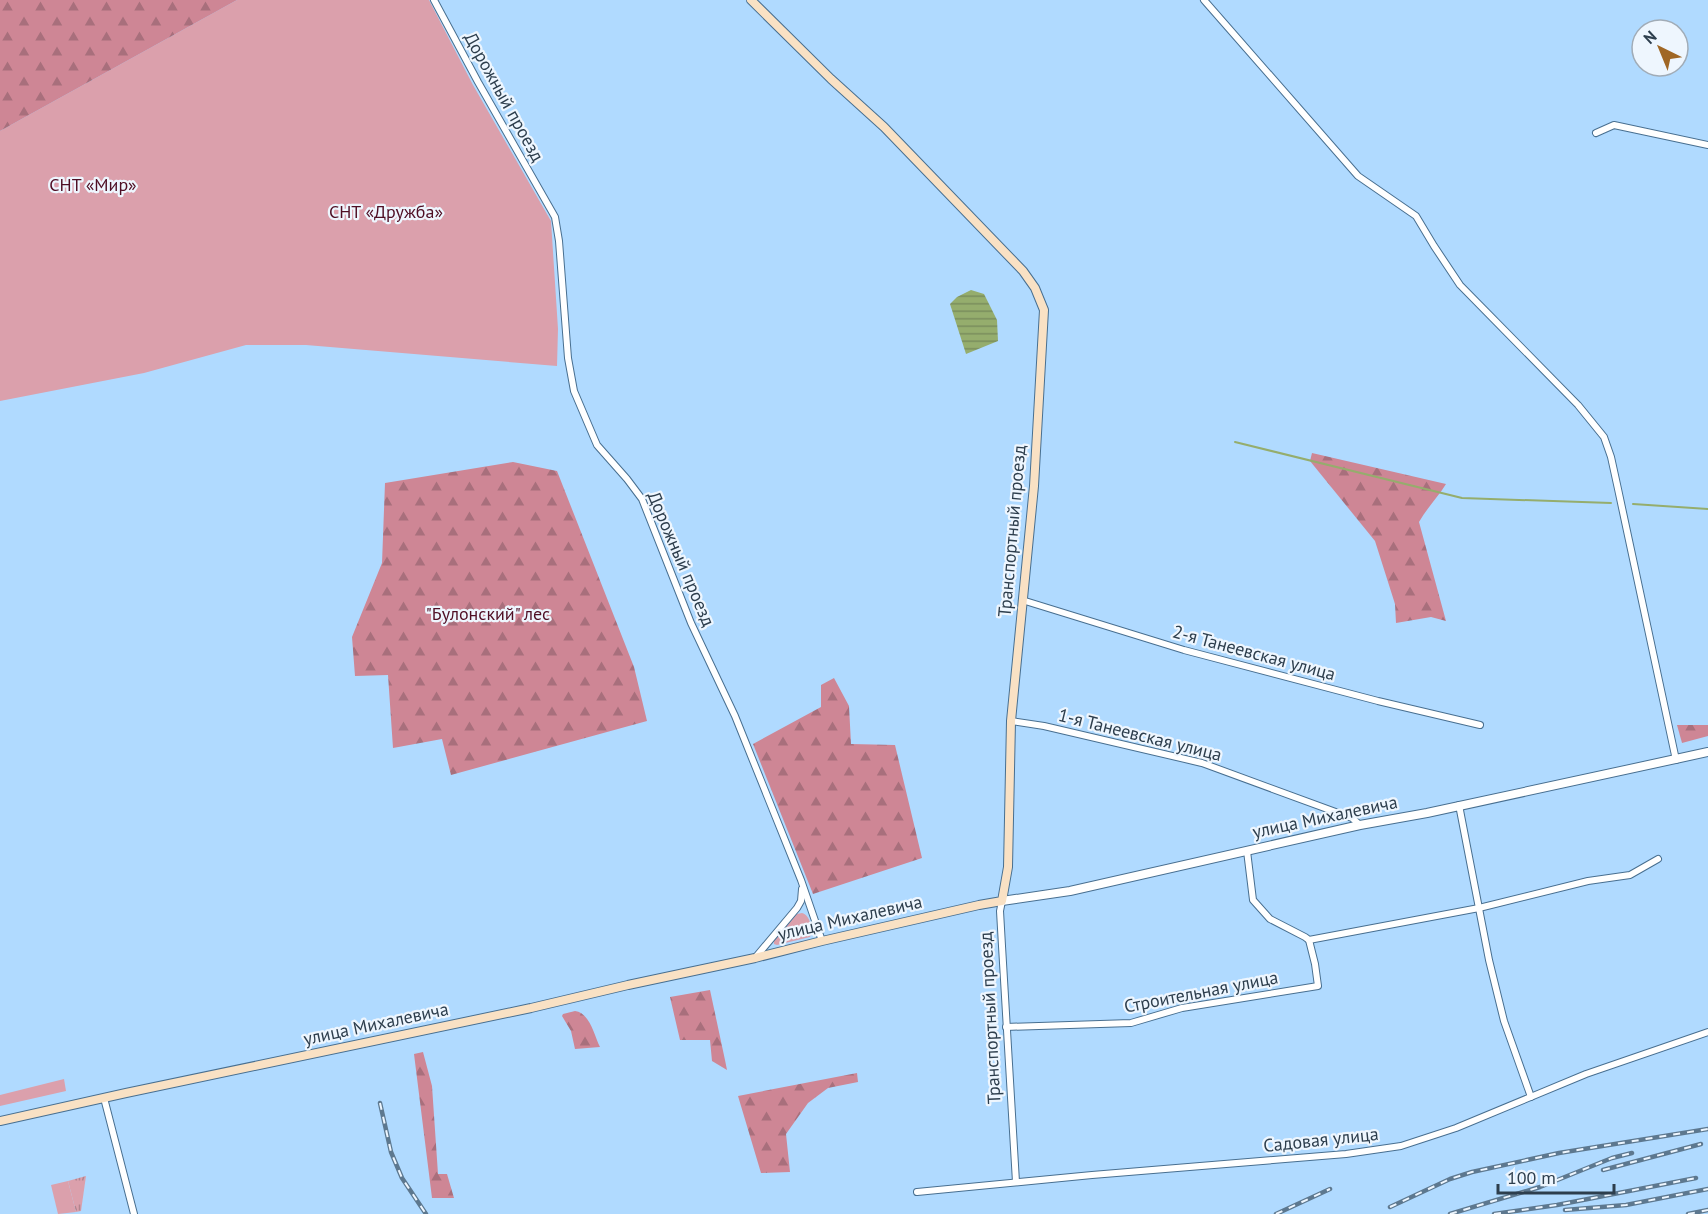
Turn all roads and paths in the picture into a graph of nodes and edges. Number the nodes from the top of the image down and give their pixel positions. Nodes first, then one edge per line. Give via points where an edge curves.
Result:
1 (434, 0) edge
2 (751, 0) edge
3 (1204, 0) edge
4 (1596, 133) dead end
5 (1708, 145) edge
6 (1022, 600) junction
7 (1011, 721) junction
8 (1480, 726) dead end
9 (1708, 752) edge
10 (1676, 760) junction
11 (1459, 805) junction
12 (1360, 825) junction
13 (1246, 851) junction
14 (1658, 859) dead end
15 (801, 880) junction
16 (1002, 901) junction
17 (1479, 908) junction
18 (1309, 940) junction
19 (822, 941) junction
20 (755, 958) junction
21 (1006, 1027) junction
22 (1708, 1032) edge
23 (1531, 1097) junction
24 (104, 1098) junction
25 (0, 1121) edge
26 (1016, 1182) junction
27 (917, 1192) dead end
28 (134, 1214) edge

1 - 15 street, Дорожный проезд via 555,216 574,391 597,445 642,499
2 - 6 main road, Транспортный проезд via 884,127 1023,271 1041,299 1043,348
3 - 10 street via 1358,176 1416,216 1460,285 1578,405 1604,437
4 - 5 street via 1614,125
6 - 7 main road, Транспортный проезд
6 - 8 street, 2-я Танеевская улица via 1194,653
7 - 12 street, 1-я Танеевская улица via 1202,763 1352,818
7 - 16 main road, Транспортный проезд via 1008,867
9 - 10 street, улица Михалевича
10 - 11 street, улица Михалевича
11 - 12 street, улица Михалевича
11 - 17 street
12 - 13 street, улица Михалевича
13 - 16 street, улица Михалевича via 1061,892
13 - 18 street via 1253,900 1270,919
14 - 17 street via 1630,875 1588,881
15 - 19 street, Дорожный проезд
15 - 20 street via 801,901
16 - 19 main road, улица Михалевича
16 - 21 street, Транспортный проезд
17 - 18 street
17 - 23 street via 1504,1021
18 - 21 street, Строительная улица via 1318,986 1182,1008 1131,1023
19 - 20 main road, улица Михалевича
20 - 24 main road, улица Михалевича
21 - 26 street, Транспортный проезд
22 - 23 street, Садовая улица
23 - 26 street, Садовая улица via 1401,1146
24 - 25 main road, улица Михалевича
24 - 28 street
26 - 27 street, Садовая улица

